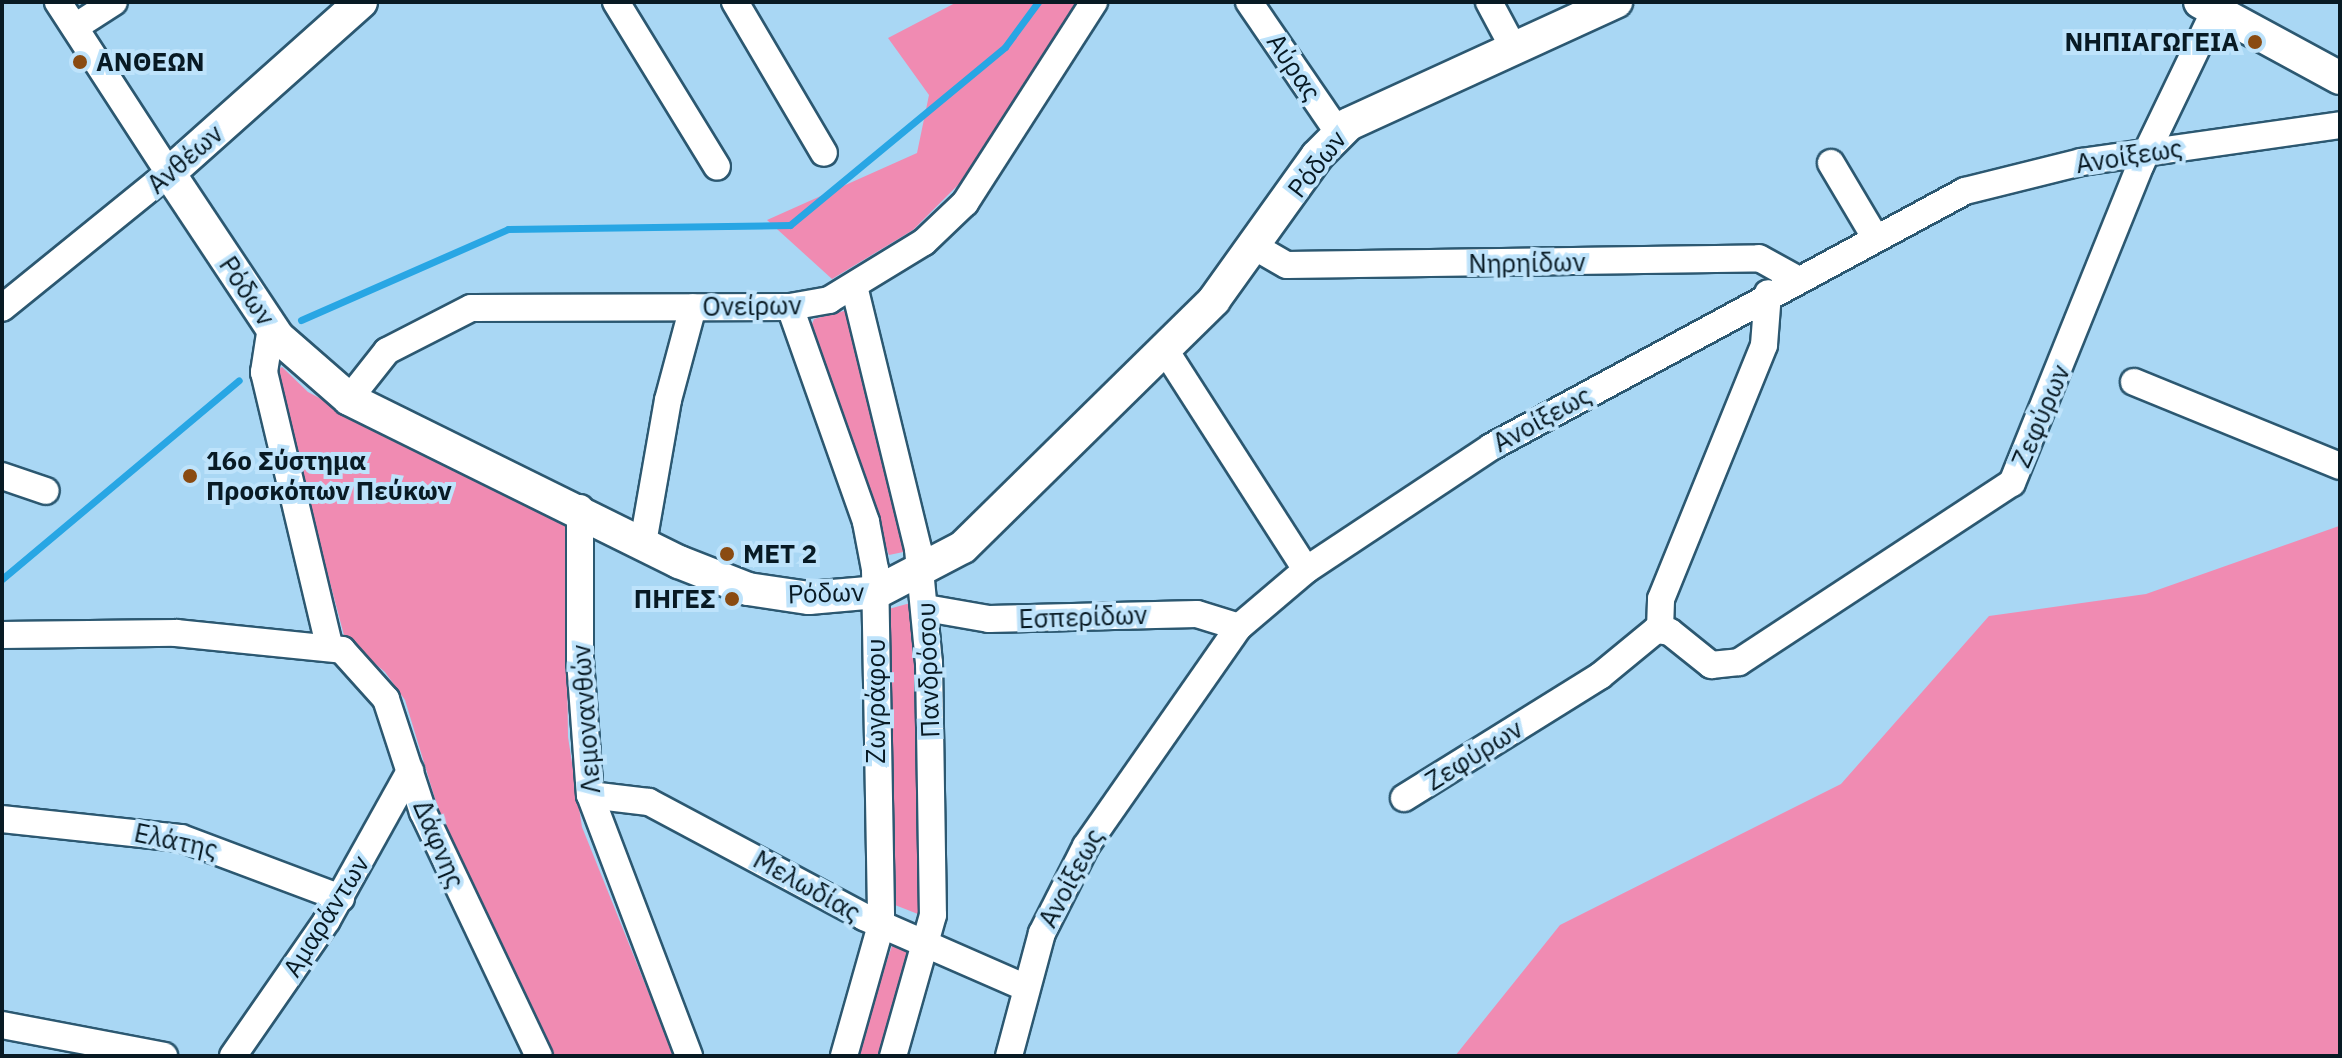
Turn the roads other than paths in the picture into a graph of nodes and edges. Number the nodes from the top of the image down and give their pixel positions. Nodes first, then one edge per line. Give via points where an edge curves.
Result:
1 (58, 2) edge
2 (114, 2) edge
3 (361, 2) edge
4 (616, 2) edge
5 (735, 2) edge
6 (1094, 2) edge
7 (1249, 2) edge
8 (1489, 2) edge
9 (1616, 2) edge
10 (2208, 6) edge
11 (75, 27) junction
12 (1513, 47) junction
13 (2340, 78) edge
14 (2340, 125) edge
15 (1338, 132) junction
16 (824, 153) dead end
17 (2146, 155) junction
18 (1831, 163) dead end
19 (717, 167) dead end
20 (169, 173) junction
21 (1875, 237) junction
22 (1257, 248) junction
23 (1795, 278) junction
24 (854, 286) junction
25 (1768, 293) junction
26 (693, 307) junction
27 (790, 307) junction
28 (2, 308) edge
29 (271, 327) junction
30 (1165, 350) junction
31 (2134, 382) dead end
32 (349, 399) junction
33 (2340, 466) edge
34 (2, 476) edge
35 (46, 491) dead end
36 (580, 508) junction
37 (643, 543) junction
38 (1306, 570) junction
39 (922, 574) junction
40 (877, 592) junction
41 (926, 608) junction
42 (1239, 627) junction
43 (1660, 629) junction
44 (2, 635) edge
45 (329, 644) junction
46 (410, 771) junction
47 (590, 795) junction
48 (1404, 798) dead end
49 (2, 819) edge
50 (341, 898) junction
51 (881, 925) junction
52 (929, 945) junction
53 (1024, 987) junction
54 (2, 1025) edge
55 (164, 1056) edge
56 (233, 1056) edge
57 (539, 1056) edge
58 (689, 1056) edge
59 (844, 1056) edge
60 (893, 1056) edge
61 (1009, 1056) edge

1 - 11 street, Ρόδων
2 - 11 street
3 - 20 street, Ανθέων
4 - 19 street
5 - 16 street
6 - 24 street, Ονείρων via 965,203 924,242
7 - 15 street, Αύρας
8 - 12 street
9 - 12 street, Ρόδων
10 - 13 street
10 - 17 street, Ζεφύρων
11 - 20 street, Ρόδων
12 - 15 street, Ρόδων
14 - 17 street, Ανοίξεως
15 - 22 street, Ρόδων
17 - 21 street, Ανοίξεως via 2048,168 1965,191
17 - 43 street, Ζεφύρων via 2012,483 1739,662 1711,665
18 - 21 street
20 - 28 street, Ανθέων
20 - 29 street, Ρόδων
21 - 23 street, Ανοίξεως
22 - 23 street, Νηρηίδων via 1287,265 1759,258
22 - 30 street, Ρόδων
23 - 25 street, Ανοίξεως
24 - 27 street, Ονείρων via 829,300
24 - 39 street, Πανδρόσου
25 - 38 street, Ανοίξεως via 1491,447
25 - 43 street via 1764,345 1661,599
26 - 27 street, Ονείρων
26 - 32 street, Ονείρων via 471,308 387,351
26 - 37 street via 668,400
27 - 40 street, Ζωγράφου via 866,522
29 - 32 street, Ρόδων via 309,371
29 - 45 street via 264,372
30 - 38 street
30 - 39 street, Ρόδων via 1005,509
31 - 33 street
32 - 36 street, Ρόδων
34 - 35 street
36 - 37 street, Ρόδων
36 - 47 street, Λεμονανθών via 580,660
37 - 40 street, Ρόδων via 758,592 809,598
38 - 42 street, Ανοίξεως
39 - 40 street, Ρόδων
39 - 41 street, Πανδρόσου
40 - 51 street, Ζωγράφου
41 - 42 street, Εσπερίδων via 989,619 1197,614
41 - 52 street, Πανδρόσου
42 - 53 street, Ανοίξεως via 1086,846
43 - 48 street, Ζεφύρων via 1600,676
44 - 45 street via 176,633
45 - 46 street, Δάφνης via 368,673 386,699
46 - 50 street, Αμαράντων
46 - 57 street, Δάφνης
47 - 51 street, Μελωδίας via 649,802
47 - 58 street, Λεμονανθών
49 - 50 street, Ελάτης via 181,838
50 - 56 street, Αμαράντων
51 - 52 street, Μελωδίας
51 - 59 street, Ζωγράφου
52 - 53 street, Μελωδίας
52 - 60 street, Πανδρόσου
53 - 61 street, Ανοίξεως
54 - 55 street

